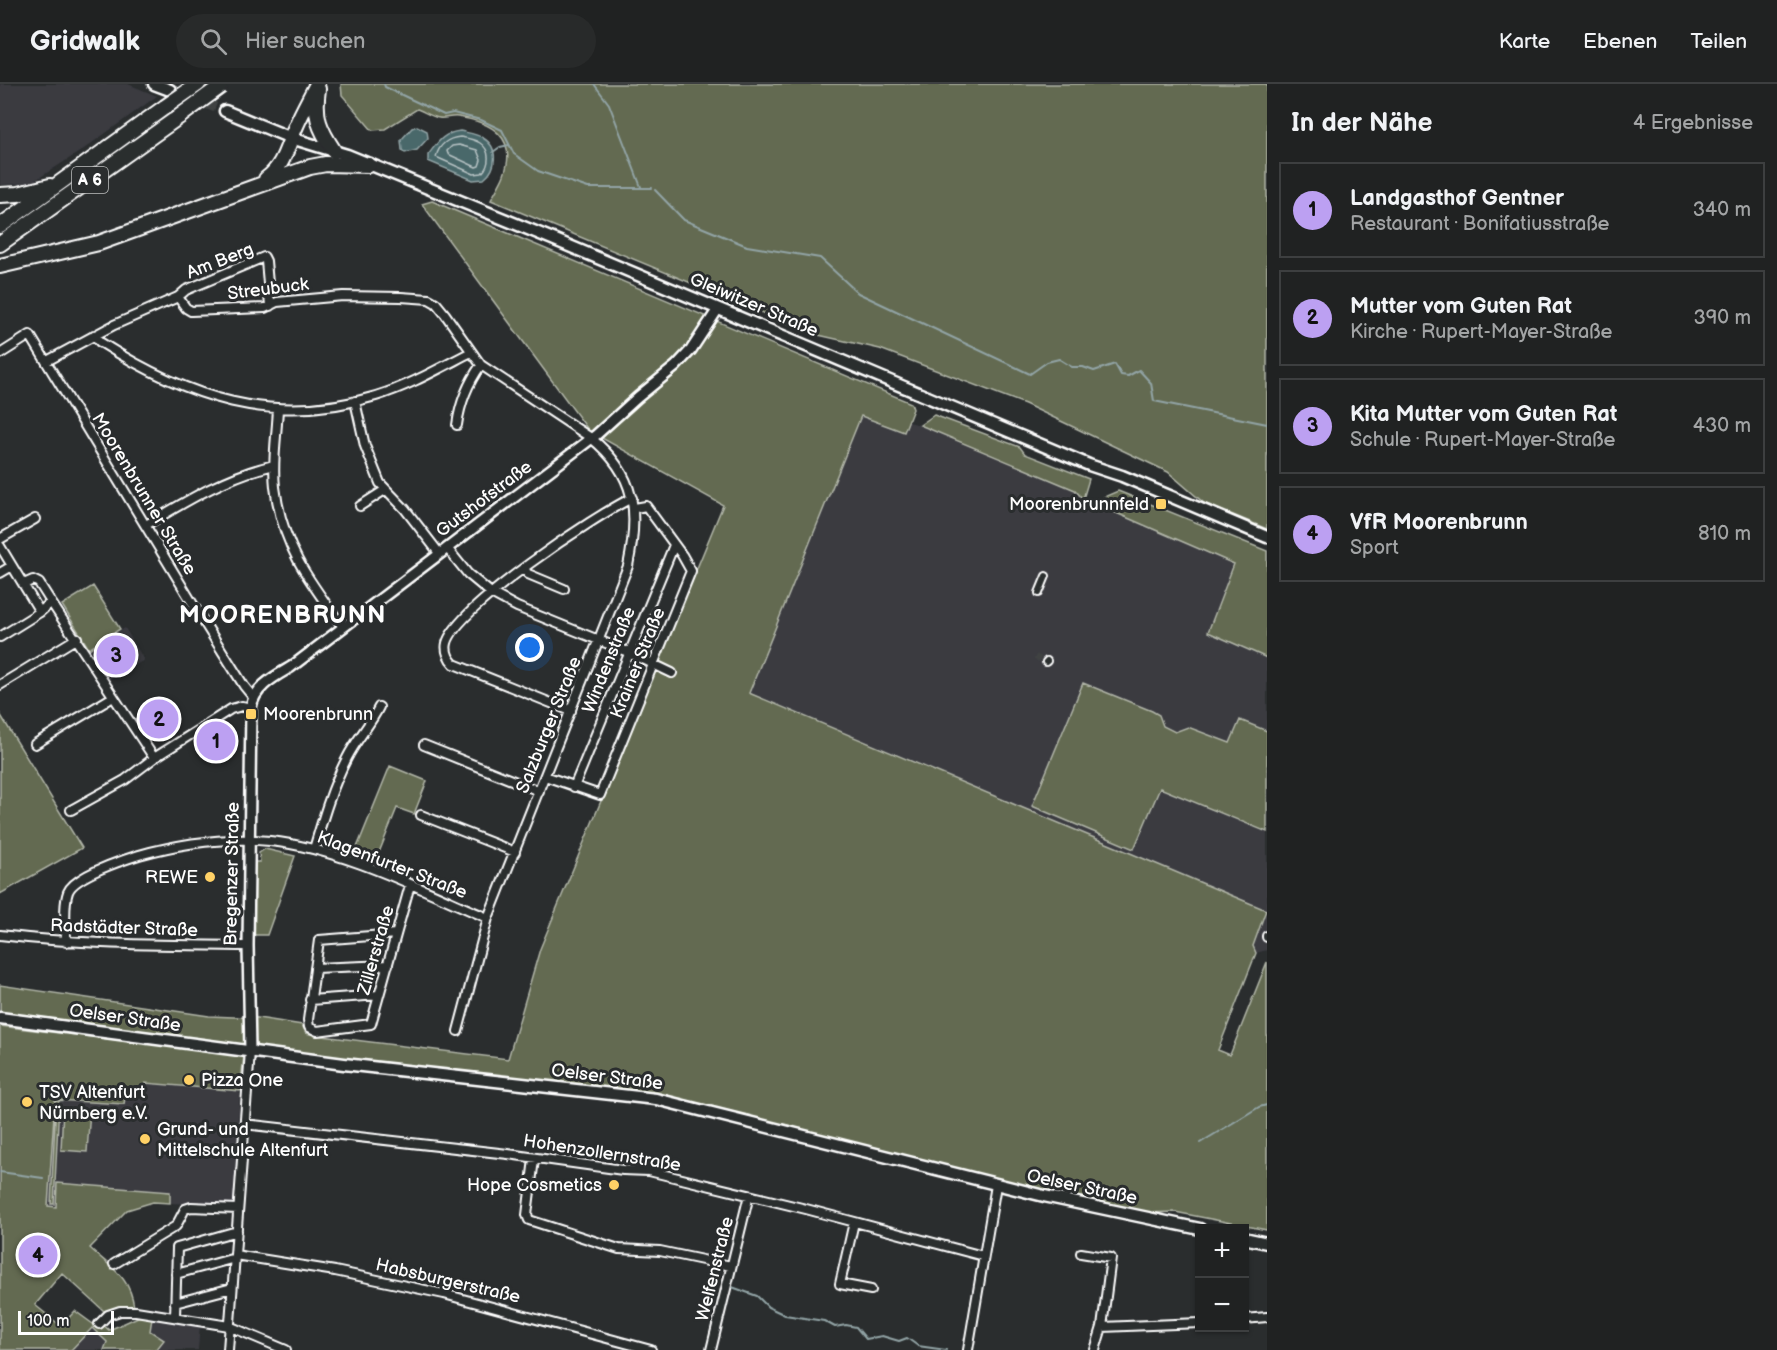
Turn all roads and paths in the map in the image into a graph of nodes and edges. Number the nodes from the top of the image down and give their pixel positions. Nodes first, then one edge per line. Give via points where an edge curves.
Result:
1 (154, 84) edge
2 (198, 84) edge
3 (318, 84) edge
4 (223, 85) edge
5 (170, 90) tunnel mouth
6 (225, 111) tunnel mouth
7 (291, 138) junction
8 (334, 151) junction
9 (369, 165) junction
10 (58, 184) junction
11 (259, 184) junction
12 (0, 195) edge
13 (0, 226) edge
14 (0, 244) edge
15 (0, 266) edge
16 (178, 297) junction
17 (270, 306) junction
18 (718, 309) junction
19 (94, 335) junction
20 (471, 352) junction
21 (0, 354) edge
22 (47, 361) junction
23 (481, 365) junction
24 (355, 401) junction
25 (279, 408) junction
26 (458, 425) dead end
27 (591, 438) junction
28 (274, 465) junction
29 (384, 490) junction
30 (632, 498) junction
31 (360, 506) dead end
32 (635, 508) junction
33 (35, 519) dead end
34 (146, 525) junction
35 (1267, 537) edge
36 (0, 539) edge
37 (674, 545) junction
38 (0, 546) edge
39 (443, 551) junction
40 (12, 566) junction
41 (524, 569) junction
42 (0, 573) edge
43 (1046, 576) dead end
44 (24, 584) junction
45 (564, 589) dead end
46 (1039, 593) dead end
47 (491, 594) junction
48 (51, 602) junction
49 (40, 612) junction
50 (343, 627) junction
51 (0, 637) edge
52 (77, 638) junction
53 (599, 641) junction
54 (628, 652) junction
55 (654, 663) junction
56 (672, 673) dead end
57 (0, 685) edge
58 (112, 696) junction
59 (253, 697) junction
60 (379, 707) dead end
61 (251, 708) junction
62 (571, 711) junction
63 (35, 744) dead end
64 (424, 745) dead end
65 (154, 758) junction
66 (545, 776) junction
67 (574, 787) junction
68 (539, 791) junction
69 (71, 810) dead end
70 (421, 815) dead end
71 (249, 840) junction
72 (314, 849) junction
73 (515, 852) junction
74 (410, 885) junction
75 (488, 918) junction
76 (396, 934) junction
77 (0, 935) edge
78 (66, 942) junction
79 (248, 946) junction
80 (388, 965) junction
81 (315, 968) junction
82 (379, 995) junction
83 (310, 1000) junction
84 (0, 1018) edge
85 (458, 1031) dead end
86 (250, 1051) junction
87 (244, 1124) junction
88 (534, 1159) junction
89 (996, 1185) junction
90 (749, 1195) junction
91 (238, 1209) junction
92 (854, 1222) junction
93 (1195, 1228) edge
94 (237, 1231) junction
95 (1249, 1239) edge
96 (1267, 1243) edge
97 (1081, 1253) dead end
98 (983, 1256) junction
99 (235, 1257) junction
100 (114, 1264) dead end
101 (731, 1266) junction
102 (176, 1274) junction
103 (232, 1288) junction
104 (871, 1290) dead end
105 (175, 1303) junction
106 (175, 1317) junction
107 (1267, 1317) edge
108 (1249, 1319) edge
109 (1195, 1323) edge
110 (99, 1324) dead end
111 (229, 1326) junction
112 (1102, 1327) junction
113 (228, 1350) edge
114 (286, 1350) edge
115 (651, 1350) edge
116 (711, 1350) edge
117 (968, 1350) edge
118 (1095, 1350) edge

1 - 5 main road
2 - 10 highway, A 6, bridge
3 - 7 highway
3 - 8 highway via 317,119
4 - 14 highway, A 6, bridge
6 - 7 main road, Gleiwitzer Straße
7 - 8 main road, Gleiwitzer Straße
7 - 11 highway via 278,167
8 - 9 main road, Gleiwitzer Straße
9 - 11 highway via 317,165
9 - 18 main road, Gleiwitzer Straße
10 - 12 highway, A 6
10 - 13 highway, A 6
11 - 15 highway via 99,243
16 - 17 street, Streubuck via 191,311
16 - 17 street, Am Berg via 264,257
16 - 19 street
17 - 20 street, Streubuck via 277,302 343,296 429,299 445,314
18 - 27 street, Gutshofstraße via 676,366
18 - 35 main road, Gleiwitzer Straße
19 - 22 street
19 - 25 street via 157,376 190,390 235,404
20 - 23 street, Streubuck
20 - 24 street via 402,386
21 - 22 street, Moorenbrunner Straße via 30,335
22 - 34 street, Moorenbrunner Straße
23 - 26 street via 461,405
23 - 27 street, Streubuck
24 - 25 street via 315,408
24 - 29 street via 371,466
25 - 28 street
27 - 30 street, Salzburger Straße via 614,462
27 - 39 street, Gutshofstraße
28 - 34 street via 239,474
28 - 50 street via 278,508 290,546 309,582
29 - 31 street
29 - 39 street
30 - 32 street, Salzburger Straße
30 - 41 street
32 - 37 street, Krainer Straße via 646,506
32 - 53 street, Salzburger Straße via 628,566
33 - 36 street
34 - 59 street, Moorenbrunner Straße
37 - 54 street, Windenstraße
37 - 55 street, Krainer Straße via 691,571
38 - 40 street
39 - 47 street
39 - 50 street, Gutshofstraße
40 - 42 street
40 - 44 street
41 - 45 street
41 - 47 street
43 - 46 street
44 - 48 street via 33,580 39,583
44 - 49 street
47 - 53 street
47 - 62 street via 450,635 446,645 451,661
48 - 49 street
48 - 52 street
49 - 51 street
50 - 59 street, Gutshofstraße
52 - 57 street
52 - 58 street
53 - 54 street
53 - 62 street, Salzburger Straße
54 - 55 street
54 - 67 street, Windenstraße
55 - 56 street
55 - 67 street, Krainer Straße via 600,795
58 - 63 street
58 - 65 street
59 - 61 street, Bregenzer Straße
60 - 72 street via 347,758
61 - 65 street via 235,707
61 - 71 street, Bregenzer Straße
62 - 66 street, Salzburger Straße
64 - 68 street
65 - 69 street
66 - 67 street, Krainer Straße
66 - 68 street, Salzburger Straße
68 - 73 street, Salzburger Straße
70 - 73 street
71 - 72 street, Klagenfurter Straße
71 - 78 street, Klagenfurter Straße via 164,848 128,858 80,880 67,895
71 - 79 street, Bregenzer Straße
72 - 74 street, Klagenfurter Straße
73 - 75 street, Salzburger Straße
74 - 75 street, Klagenfurter Straße
74 - 76 street, Zillerstraße
75 - 85 street, Salzburger Straße
76 - 80 street, Zillerstraße
76 - 81 street via 319,940
77 - 78 street, Radstädter Straße
78 - 79 street, Radstädter Straße
79 - 86 street, Bregenzer Straße
80 - 81 street
80 - 82 street, Zillerstraße
81 - 83 street
82 - 83 street
82 - 83 street, Zillerstraße via 371,1024 317,1031 308,1023
84 - 86 main road, Oelser Straße
86 - 87 street
86 - 89 main road, Oelser Straße via 656,1099
87 - 88 street, Hohenzollernstraße
87 - 91 street
88 - 90 street, Hohenzollernstraße via 649,1171
88 - 101 street via 526,1215 529,1220 620,1249 660,1251
89 - 93 main road, Oelser Straße
89 - 98 street
90 - 92 street, Hohenzollernstraße
90 - 101 street, Welfenstraße
91 - 94 street
91 - 100 street via 185,1209 176,1226
92 - 98 street, Hohenzollernstraße
92 - 104 street via 840,1284
94 - 99 street
94 - 102 street via 177,1248
95 - 96 main road
97 - 112 street via 1111,1258
98 - 117 street
99 - 102 street
99 - 103 street
99 - 115 street, Habsburgerstraße via 335,1271 434,1292
101 - 116 street, Welfenstraße
102 - 105 street
103 - 105 street
103 - 111 street
105 - 106 street
106 - 110 street via 120,1311
106 - 111 street
107 - 108 street
109 - 112 street
111 - 113 street
111 - 114 street
112 - 118 street

